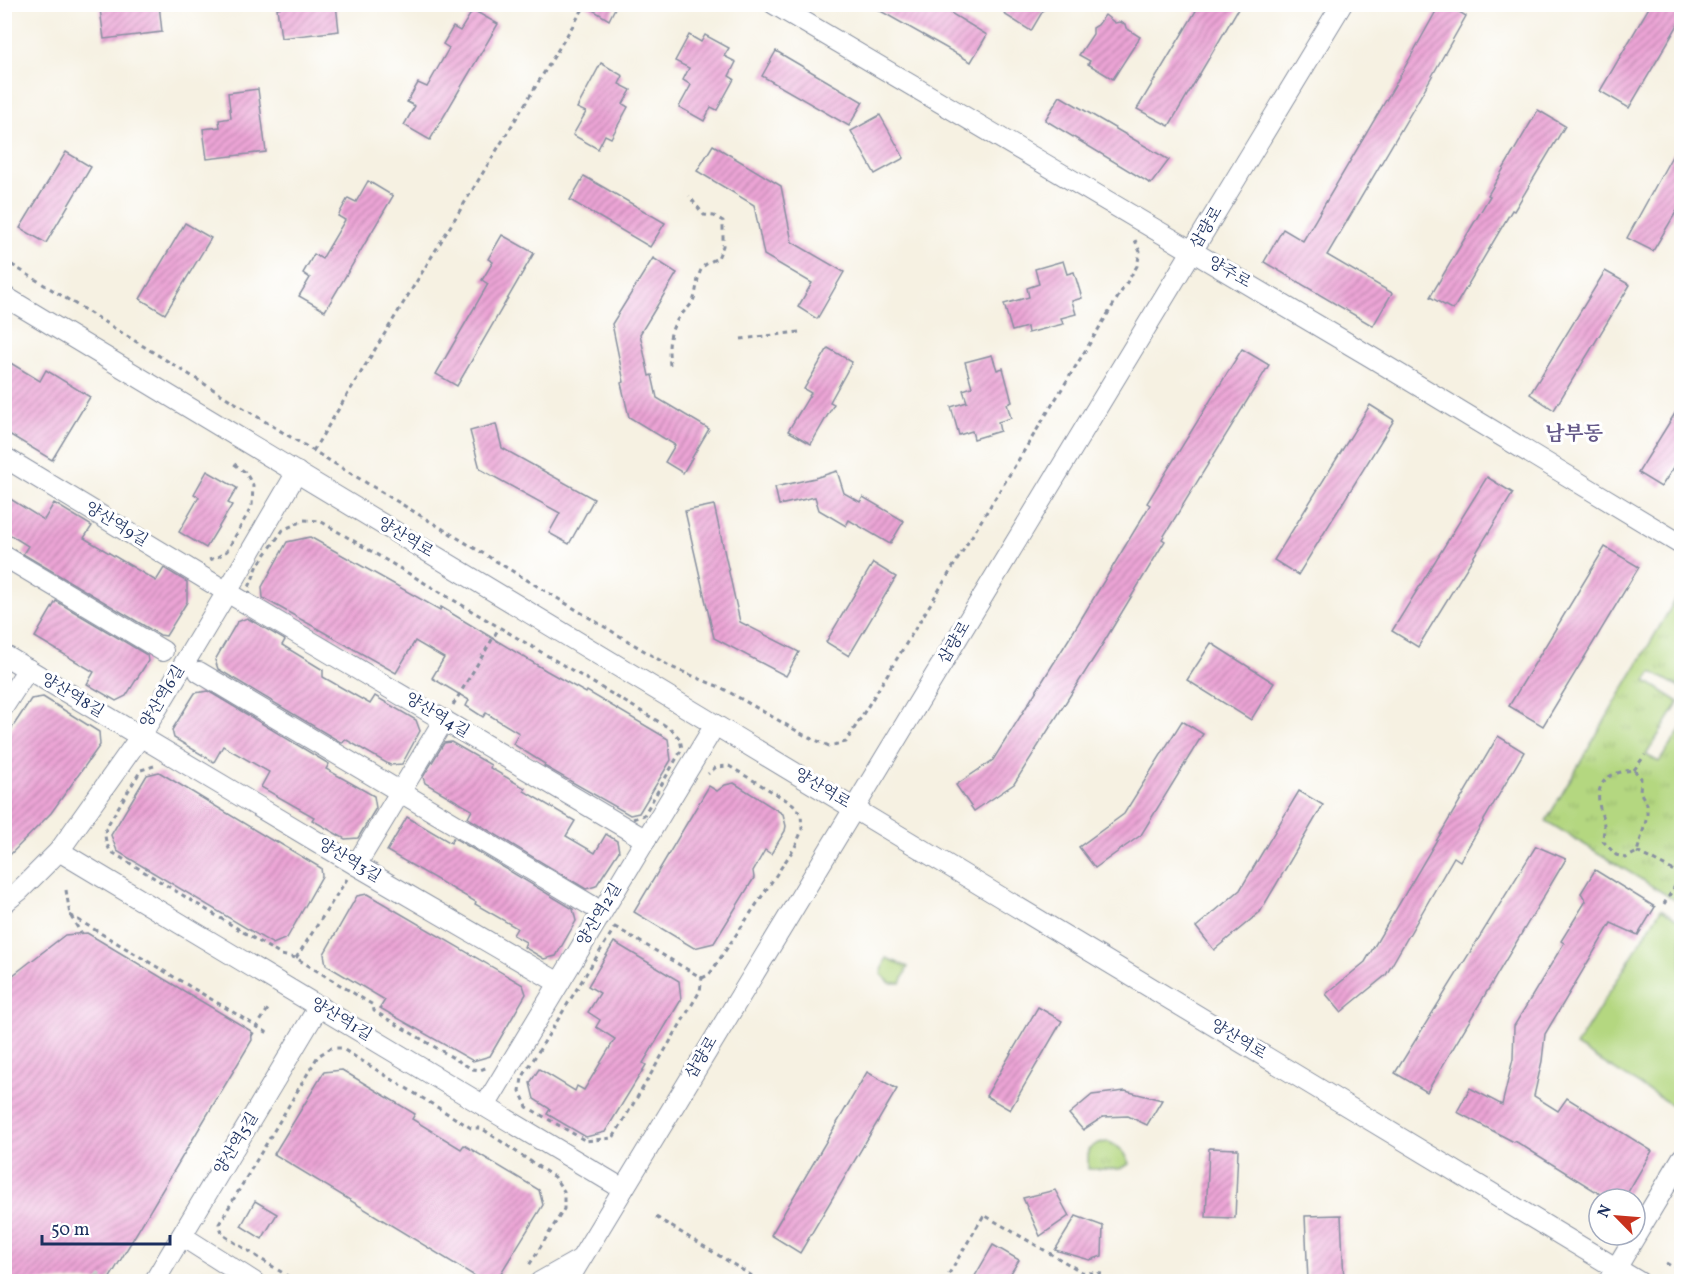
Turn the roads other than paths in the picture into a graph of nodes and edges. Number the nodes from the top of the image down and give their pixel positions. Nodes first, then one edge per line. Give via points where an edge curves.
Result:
1 (774, 4) edge
2 (1342, 4) edge
3 (1192, 251) junction
4 (4, 296) edge
5 (4, 457) edge
6 (297, 472) junction
7 (1682, 545) edge
8 (4, 556) edge
9 (227, 592) junction
10 (163, 651) dead end
11 (4, 655) edge
12 (28, 669) junction
13 (199, 672) dead end
14 (4, 706) edge
15 (446, 717) junction
16 (715, 724) junction
17 (140, 737) junction
18 (400, 792) junction
19 (854, 808) junction
20 (646, 840) junction
21 (59, 851) junction
22 (356, 865) junction
23 (4, 903) edge
24 (592, 906) dead end
25 (559, 983) junction
26 (319, 1006) junction
27 (485, 1106) junction
28 (1682, 1158) edge
29 (623, 1189) junction
30 (182, 1236) junction
31 (581, 1259) junction
32 (1612, 1275) edge
33 (154, 1281) edge
34 (254, 1281) edge
35 (540, 1281) edge
36 (567, 1281) edge
37 (1639, 1281) edge

1 - 3 street, 양주로
2 - 3 street, 삽량로
3 - 7 street, 양주로
3 - 19 street, 삽량로
4 - 6 street, 양산역로
5 - 9 street, 양산역9길
6 - 9 street, 양산역6길
6 - 16 street, 양산역로
8 - 10 street
9 - 15 street, 양산역4길
9 - 17 street, 양산역6길
11 - 12 street, 양산역8길
12 - 14 street
12 - 17 street, 양산역8길
13 - 18 street
15 - 18 street
15 - 20 street, 양산역4길
16 - 19 street, 양산역로
16 - 20 street, 양산역2길
17 - 21 street, 양산역6길
17 - 22 street, 양산역3길
18 - 22 street
18 - 24 street
19 - 29 street, 삽량로
19 - 32 street, 양산역로
20 - 25 street, 양산역2길
21 - 23 street, 양산역6길
21 - 26 street, 양산역1길
22 - 25 street, 양산역3길
25 - 27 street, 양산역2길
26 - 27 street, 양산역1길
26 - 30 street, 양산역5길
27 - 29 street, 양산역1길
28 - 32 street
29 - 31 street, 삽량로
30 - 33 street, 양산역5길
30 - 34 street
31 - 35 street
31 - 36 street, 삽량로
32 - 37 street, 양산역로

